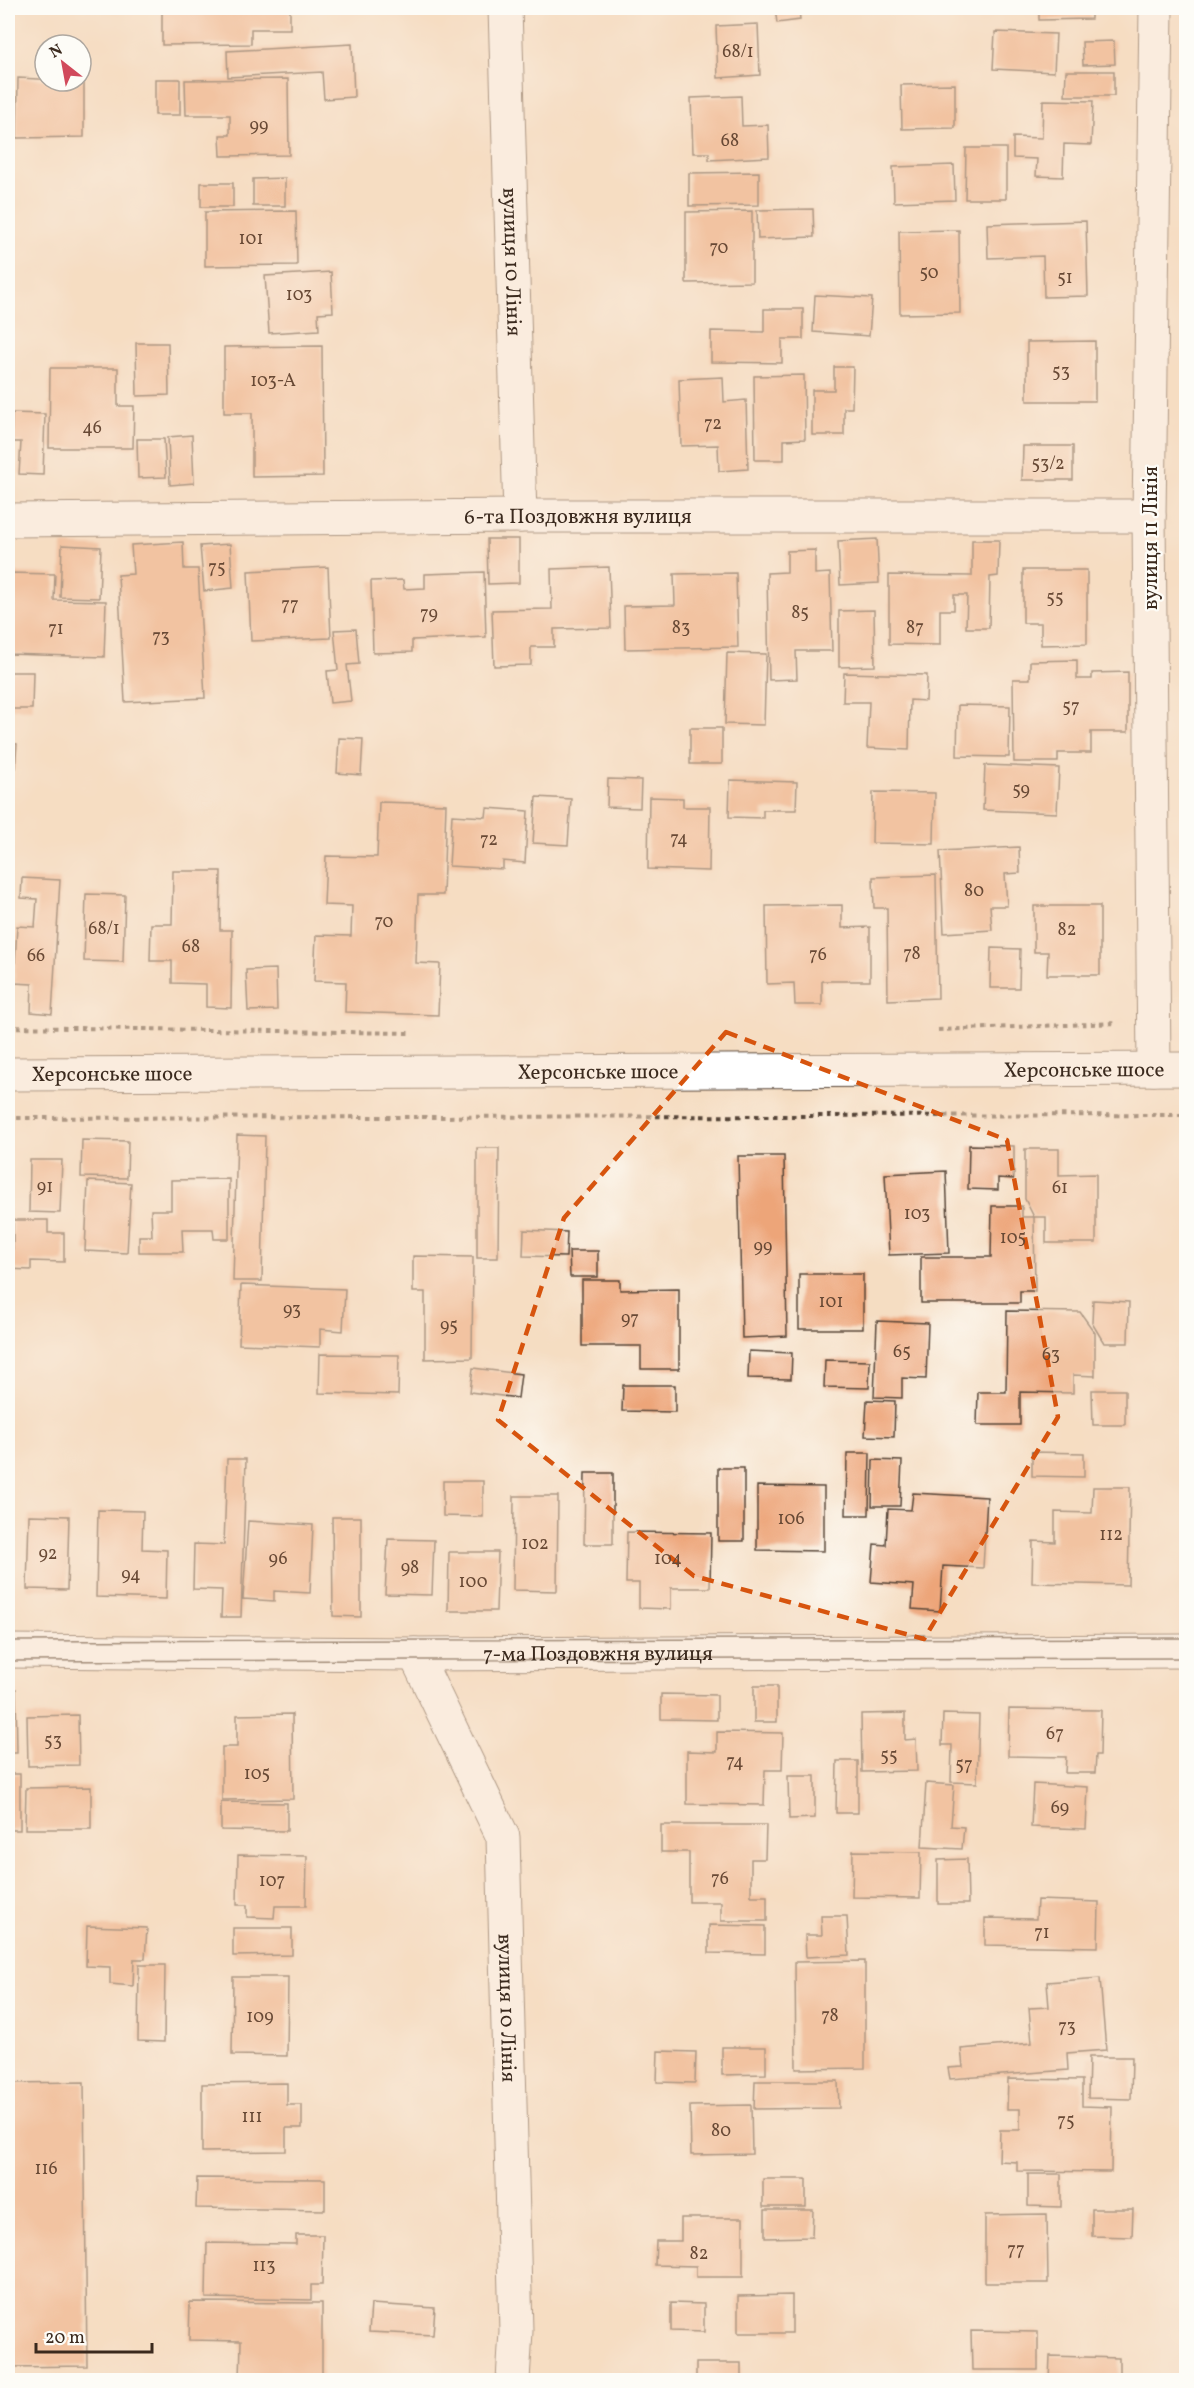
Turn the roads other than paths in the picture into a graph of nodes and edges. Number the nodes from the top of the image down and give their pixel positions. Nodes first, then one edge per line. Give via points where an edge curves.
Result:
1 (505, 8) edge
2 (1156, 8) edge
3 (520, 516) junction
4 (1149, 516) junction
5 (8, 520) edge
6 (1154, 1069) junction
7 (1186, 1069) edge
8 (8, 1074) edge
9 (8, 1651) edge
10 (1186, 1651) edge
11 (416, 1654) junction
12 (513, 2380) edge

1 - 3 street, вулиця 10 Лінія
2 - 4 street, вулиця 11 Лінія
3 - 4 street, 6-та Поздовжня вулиця
3 - 5 street, 6-та Поздовжня вулиця
4 - 6 street, вулиця 11 Лінія
6 - 7 street, Херсонське шосе
6 - 8 street, Херсонське шосе
9 - 11 street, 7-ма Поздовжня вулиця
10 - 11 street, 7-ма Поздовжня вулиця
11 - 12 street, вулиця 10 Лінія via 503,1837 516,2331

